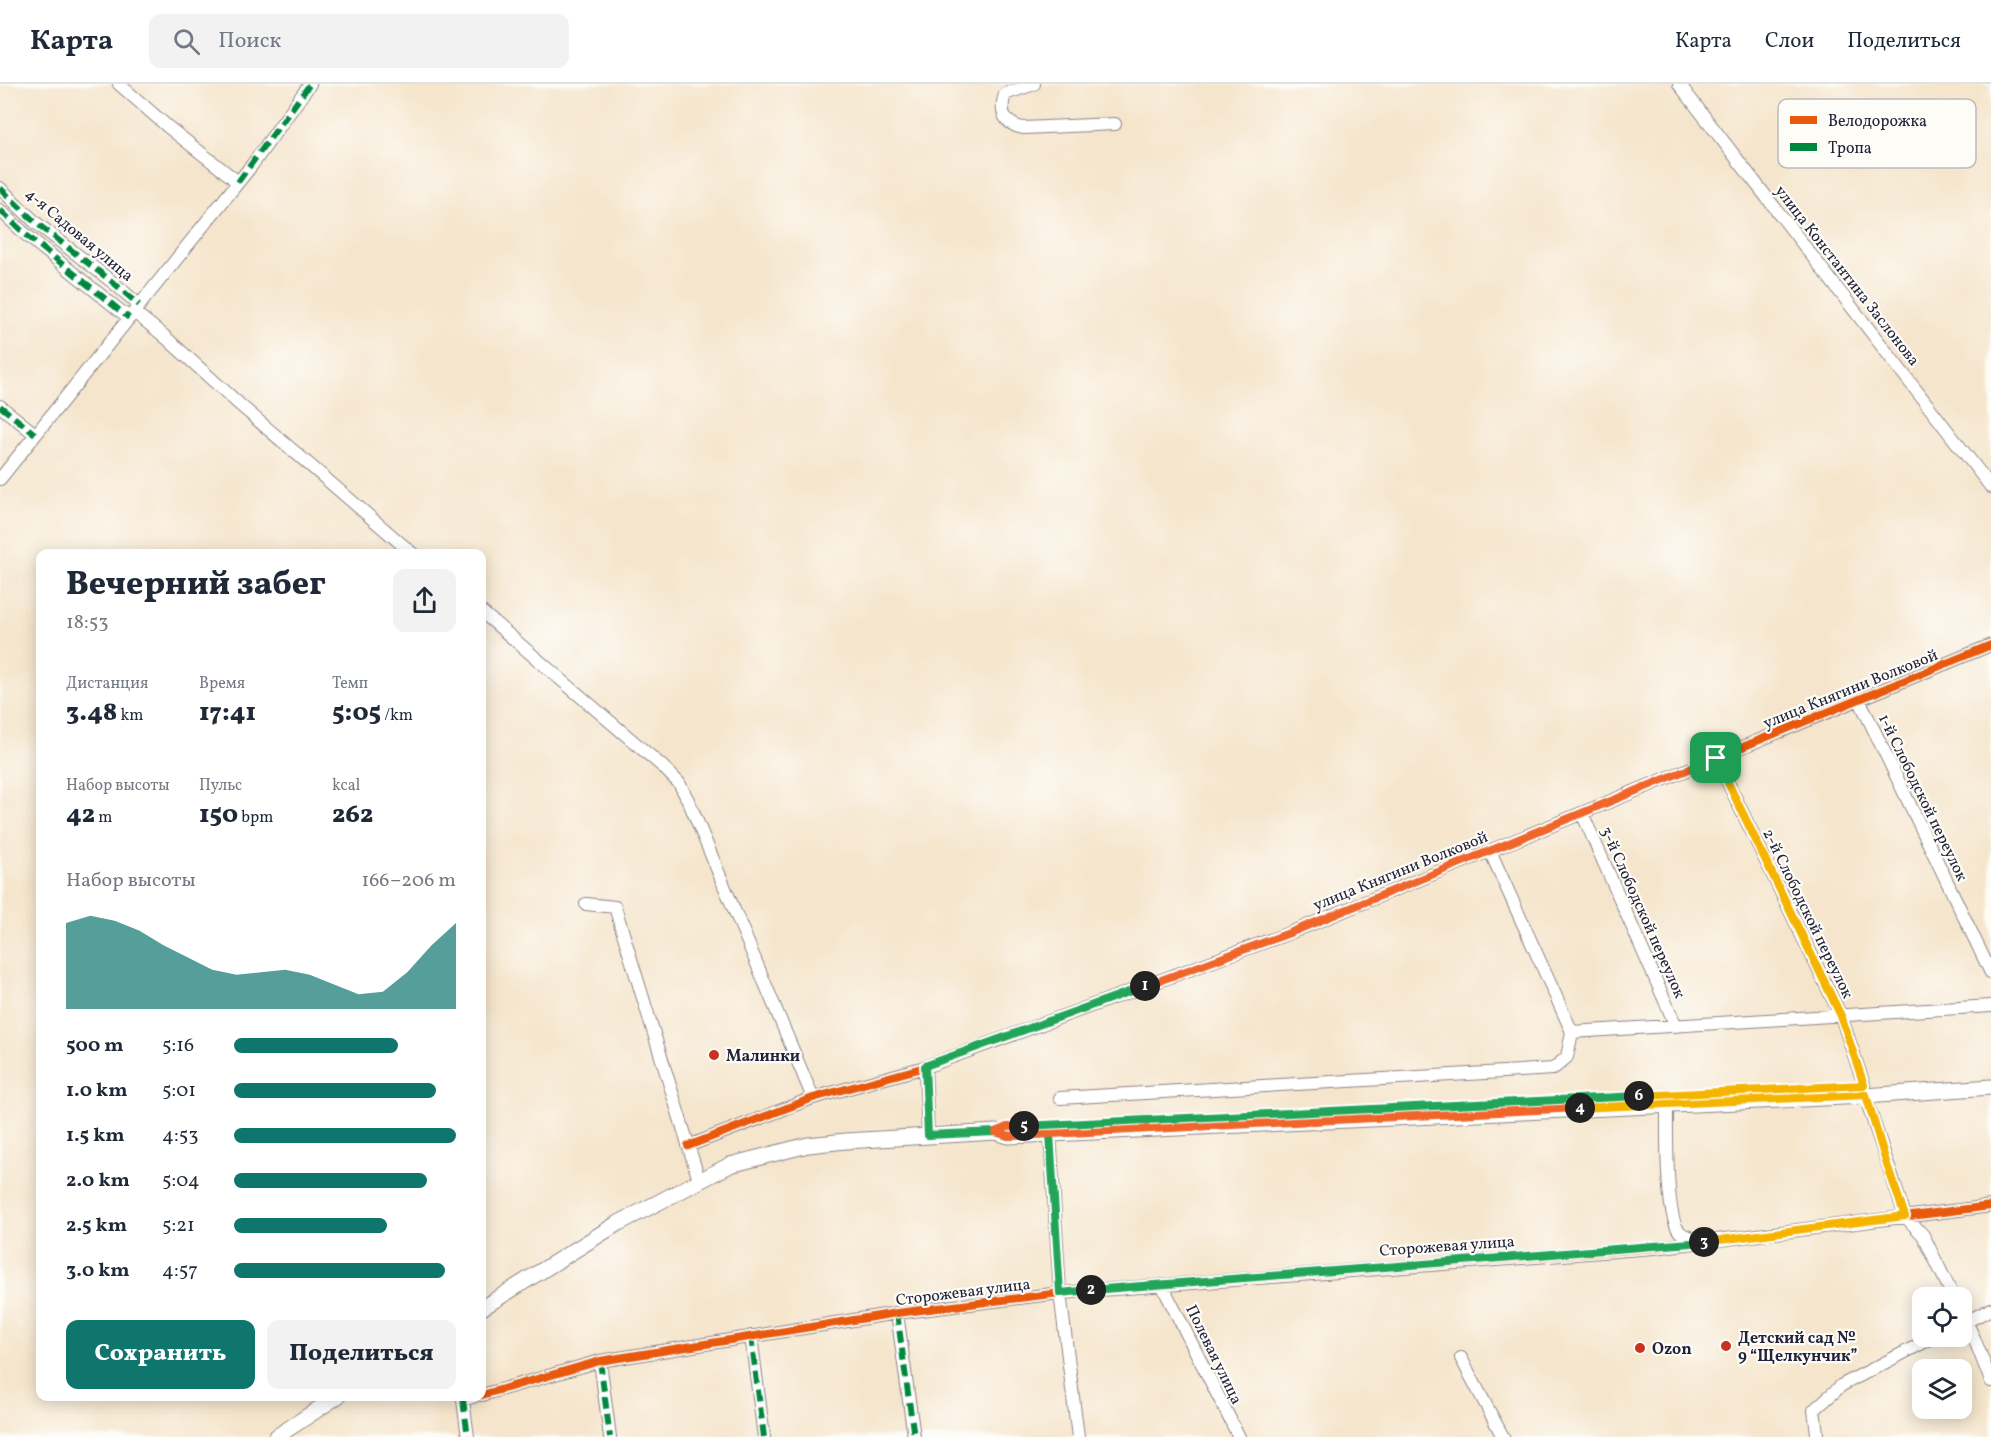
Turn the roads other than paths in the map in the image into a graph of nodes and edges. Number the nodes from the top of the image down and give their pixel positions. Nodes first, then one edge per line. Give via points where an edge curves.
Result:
1 (119, 84) edge
2 (310, 84) edge
3 (1034, 84) edge
4 (1679, 84) edge
5 (1115, 124) dead end
6 (238, 182) junction
7 (0, 188) edge
8 (0, 210) edge
9 (134, 312) junction
10 (0, 406) edge
11 (35, 435) junction
12 (0, 479) edge
13 (1991, 487) edge
14 (407, 549) edge
15 (486, 615) edge
16 (1991, 645) edge
17 (1859, 699) junction
18 (1716, 758) junction
19 (1582, 813) junction
20 (1490, 851) junction
21 (586, 904) dead end
22 (1991, 973) edge
23 (1991, 1006) edge
24 (1841, 1016) junction
25 (1676, 1026) junction
26 (1572, 1032) junction
27 (925, 1066) junction
28 (1991, 1080) edge
29 (1991, 1087) edge
30 (1865, 1090) junction
31 (813, 1098) junction
32 (1060, 1098) dead end
33 (1667, 1104) junction
34 (996, 1132) junction
35 (1050, 1134) junction
36 (928, 1135) junction
37 (688, 1146) junction
38 (699, 1180) junction
39 (1991, 1206) edge
40 (1905, 1216) junction
41 (1704, 1242) junction
42 (1162, 1285) junction
43 (1949, 1287) edge
44 (1060, 1293) junction
45 (486, 1306) edge
46 (1991, 1309) edge
47 (897, 1313) junction
48 (1972, 1316) edge
49 (751, 1336) junction
50 (1972, 1340) edge
51 (1915, 1347) edge
52 (1461, 1358) dead end
53 (600, 1361) junction
54 (1991, 1381) edge
55 (486, 1394) edge
56 (330, 1401) edge
57 (469, 1401) edge
58 (1817, 1433) dead end
59 (276, 1437) edge
60 (468, 1437) edge
61 (609, 1437) edge
62 (764, 1437) edge
63 (914, 1437) edge
64 (1078, 1437) edge
65 (1239, 1437) edge
66 (1503, 1437) edge

1 - 6 street
2 - 6 street
3 - 5 street via 1005,94 1001,105 1012,126
4 - 13 street, улица Константина Заслонова
6 - 9 street
7 - 9 street, 4-я Садовая улица via 35,222 115,284
8 - 9 street, 4-я Садовая улица via 25,234
9 - 11 street
9 - 14 street
10 - 11 street
11 - 12 street
15 - 31 street via 679,783
16 - 17 street, улица Княгини Волковой
17 - 18 street, улица Княгини Волковой
17 - 22 street, 1-й Слободской переулок
18 - 19 street, улица Княгини Волковой
18 - 24 street, 2-й Слободской переулок
19 - 20 street, улица Княгини Волковой
19 - 25 street, 3-й Слободской переулок
20 - 26 street
20 - 27 street, улица Княгини Волковой via 1292,932
21 - 37 street via 615,907
23 - 24 street
24 - 25 street
24 - 30 street, 2-й Слободской переулок
25 - 26 street
26 - 32 street via 1567,1057 1553,1069
27 - 31 street, улица Княгини Волковой
27 - 36 street
28 - 30 main road
29 - 30 main road
30 - 33 main road
30 - 34 main road via 1007,1127
30 - 40 street, 2-й Слободской переулок
31 - 37 street, улица Княгини Волковой
33 - 35 main road
33 - 41 street via 1672,1218 1680,1233
34 - 35 main road via 1008,1136
34 - 36 main road
35 - 44 street
36 - 38 main road via 808,1145 730,1165
37 - 38 street
38 - 45 main road via 615,1225
39 - 40 street, Сторожевая улица
40 - 41 street, Сторожевая улица
40 - 43 street via 1923,1235
41 - 42 street, Сторожевая улица
42 - 44 street, Сторожевая улица
42 - 65 street, Полевая улица
44 - 47 street, Сторожевая улица
44 - 64 street
46 - 48 street
47 - 49 street, Сторожевая улица
47 - 63 street
49 - 53 street, Сторожевая улица
49 - 62 street
50 - 54 street
51 - 58 street via 1842,1385 1814,1410
52 - 66 street
53 - 55 street, Сторожевая улица
53 - 61 street
56 - 59 main road
57 - 60 street

